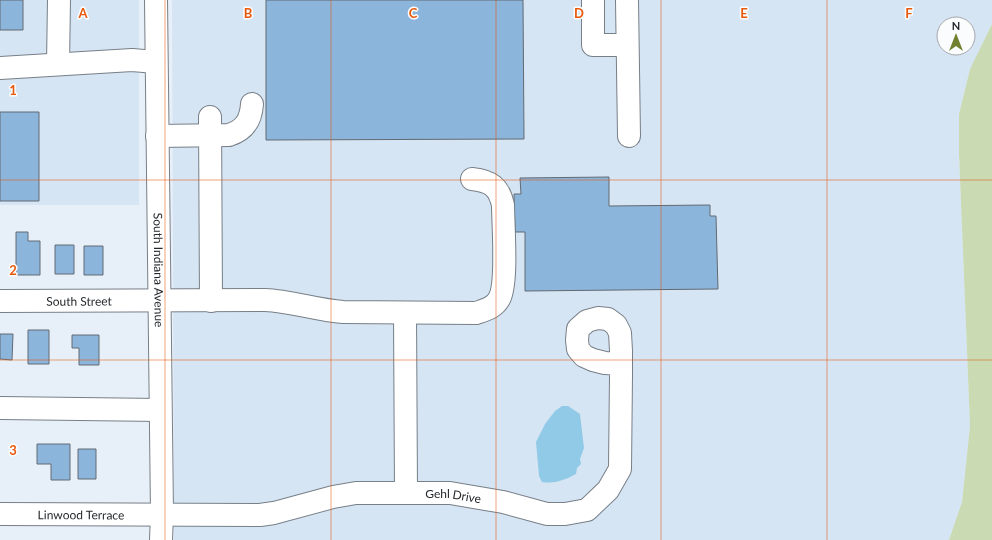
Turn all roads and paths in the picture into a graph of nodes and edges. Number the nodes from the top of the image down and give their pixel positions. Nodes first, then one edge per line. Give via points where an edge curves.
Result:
1 (59, 0) edge
2 (156, 0) edge
3 (593, 0) edge
4 (627, 0) edge
5 (627, 45) junction
6 (156, 62) junction
7 (58, 64) junction
8 (0, 68) edge
9 (252, 104) dead end
10 (210, 126) junction
11 (157, 136) junction
12 (629, 136) dead end
13 (472, 179) dead end
14 (0, 301) edge
15 (159, 301) junction
16 (211, 301) junction
17 (405, 313) junction
18 (621, 364) dead end
19 (0, 408) edge
20 (160, 410) junction
21 (406, 493) junction
22 (0, 514) edge
23 (162, 514) junction
24 (161, 540) edge

1 - 7 street
2 - 6 street, South Indiana Avenue
3 - 5 street via 593,45
4 - 5 street
5 - 12 street
6 - 7 street via 132,60
6 - 11 street, South Indiana Avenue
7 - 8 street
9 - 10 street via 248,123 241,130 229,135
10 - 11 street
10 - 16 street
11 - 15 street, South Indiana Avenue
13 - 17 street, South Street via 488,182 501,194 504,278 499,299 486,310 476,313
14 - 15 street, South Street
15 - 16 street, South Street
15 - 20 street, South Indiana Avenue
16 - 17 street, South Street via 276,301 330,311
17 - 21 street
18 - 21 street, Gehl Drive via 620,469 608,490 587,510 547,514 503,502 450,493
19 - 20 street
20 - 23 street, South Indiana Avenue
21 - 23 street, Gehl Drive via 356,493 260,515
22 - 23 street, Linwood Terrace
23 - 24 street, South Indiana Avenue

